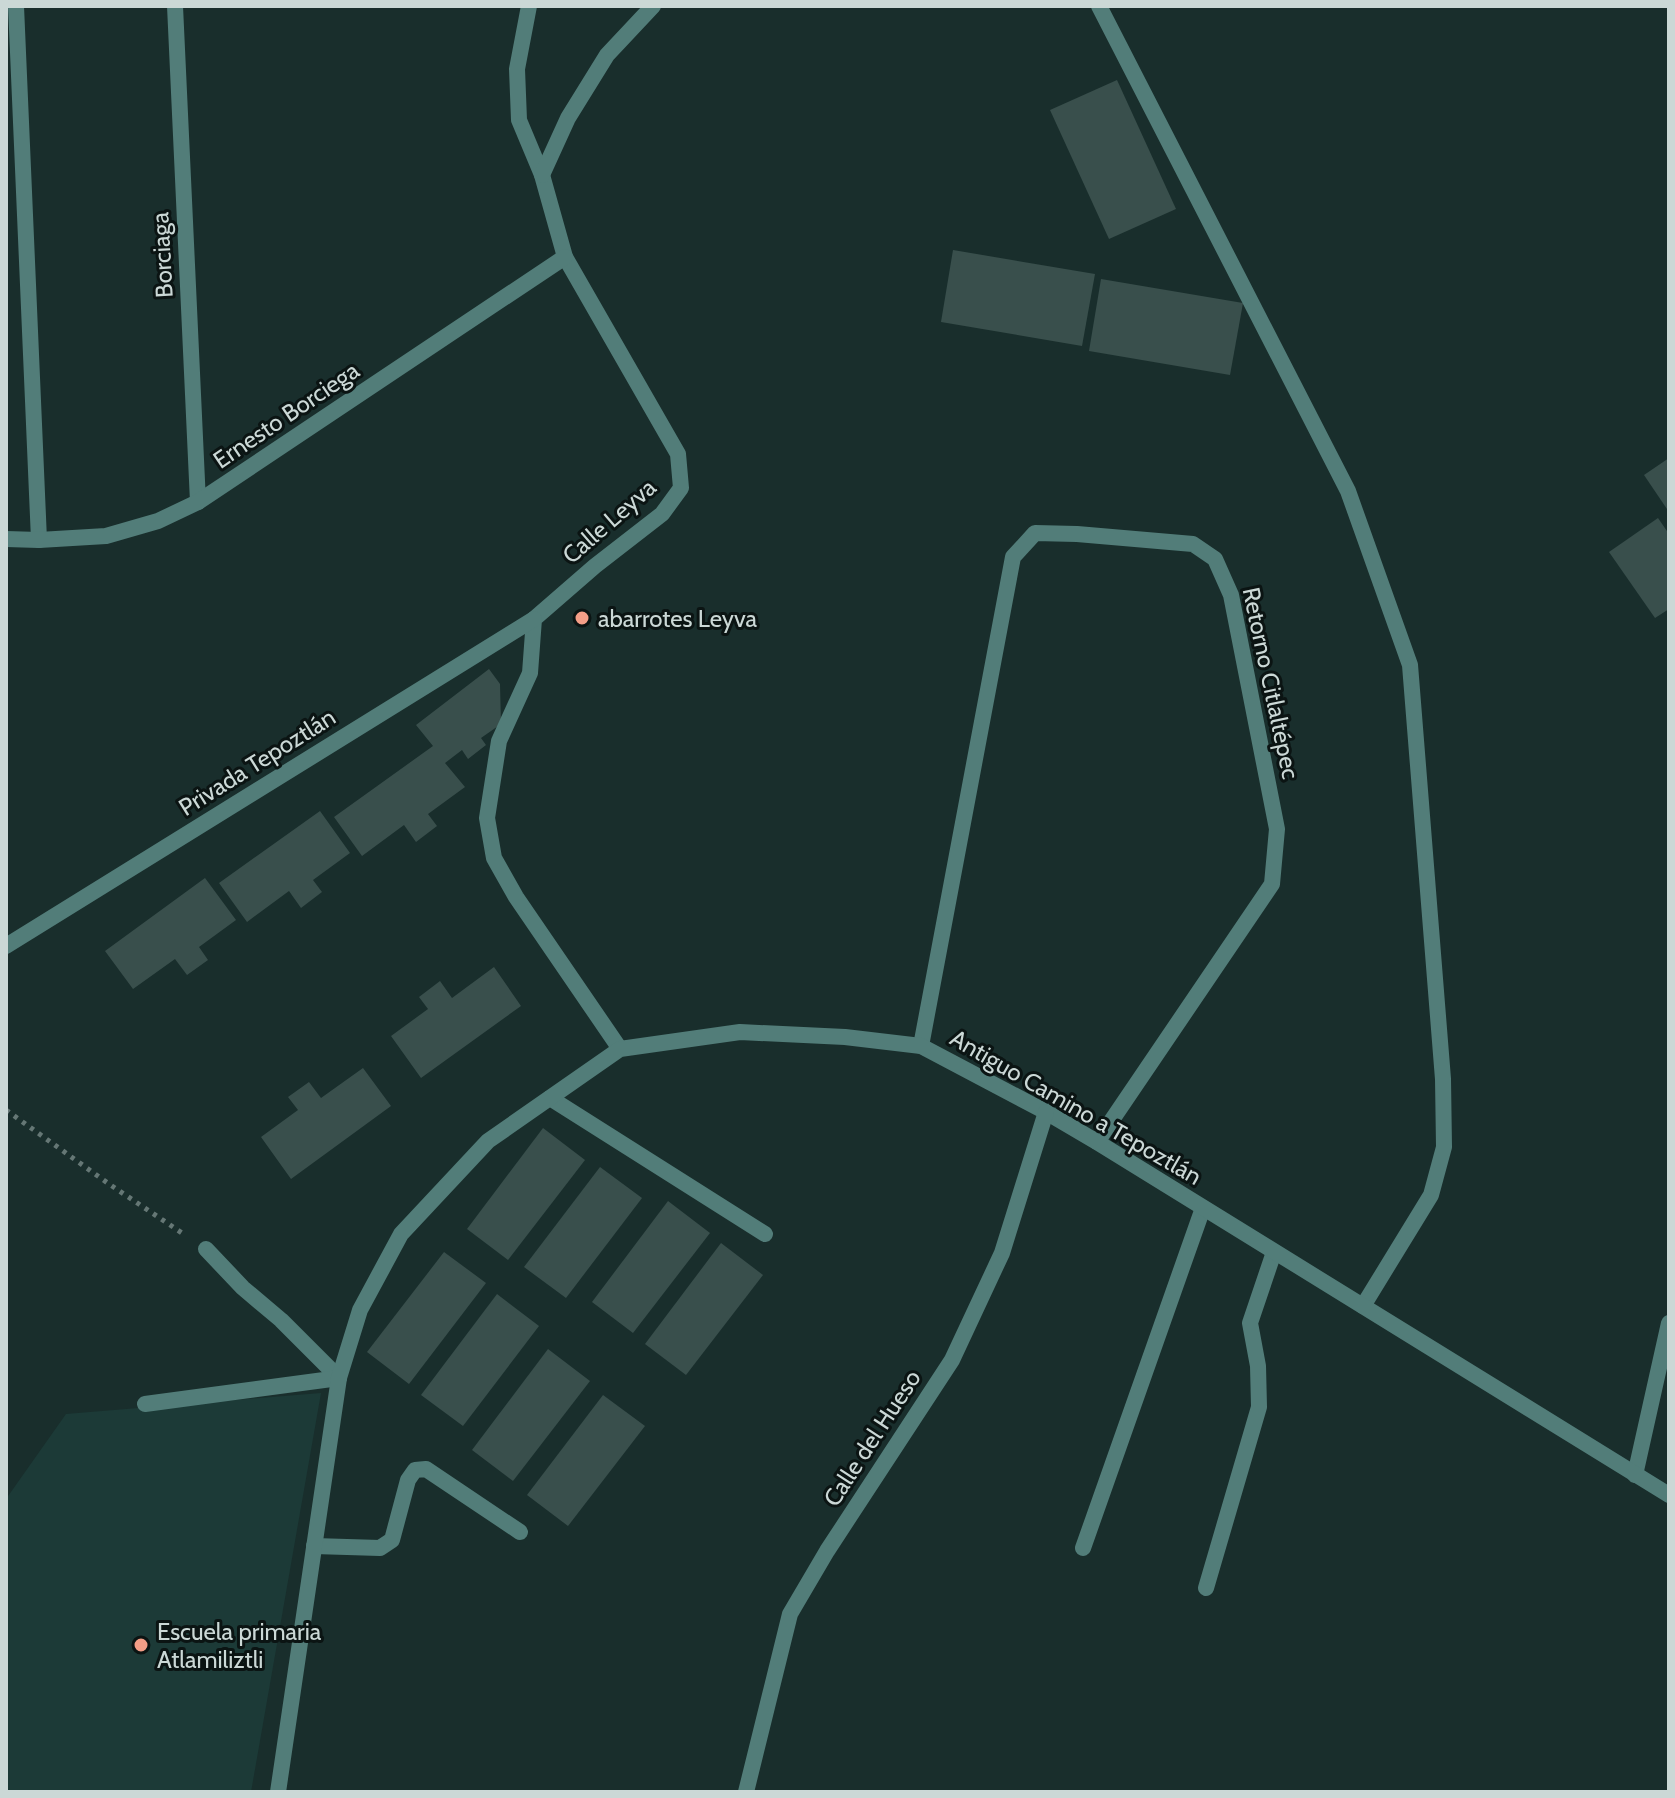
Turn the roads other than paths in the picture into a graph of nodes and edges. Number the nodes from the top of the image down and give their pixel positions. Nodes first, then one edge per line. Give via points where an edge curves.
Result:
1 (16, 6) edge
2 (175, 6) edge
3 (529, 6) edge
4 (653, 6) edge
5 (1099, 6) edge
6 (542, 175) junction
7 (565, 257) junction
8 (198, 502) junction
9 (6, 539) edge
10 (39, 540) junction
11 (534, 619) junction
12 (6, 946) edge
13 (921, 1046) junction
14 (620, 1049) junction
15 (550, 1098) junction
16 (1046, 1112) junction
17 (1097, 1142) junction
18 (1203, 1208) junction
19 (765, 1234) dead end
20 (206, 1249) road end
21 (1274, 1252) junction
22 (1363, 1306) junction
23 (1669, 1323) edge
24 (339, 1378) junction
25 (145, 1404) dead end
26 (1635, 1475) junction
27 (1669, 1495) edge
28 (520, 1532) dead end
29 (314, 1546) junction
30 (1083, 1548) dead end
31 (1206, 1588) dead end
32 (278, 1792) edge
33 (746, 1792) edge

1 - 10 street
2 - 8 street, Borciaga
3 - 6 street, Calle Leyva via 517,69 519,120
4 - 6 street via 607,55 568,118
5 - 22 street via 1348,491 1410,665 1444,1147 1431,1195
6 - 7 street, Calle Leyva
7 - 8 street, Ernesto Borciega
7 - 11 street, Calle Leyva via 678,454 681,488 662,514
8 - 10 street, Ernesto Borciega via 106,536
9 - 10 street, Ernesto Borciega
11 - 12 street, Privada Tepoztlán
11 - 14 street via 530,673 499,741 487,818 494,858
13 - 14 street, Antiguo Camino a Tepoztlán via 740,1032
13 - 16 street, Antiguo Camino a Tepoztlán
13 - 17 street, Retorno Citlaltépec via 1013,557 1035,533 1193,544 1215,559 1231,595 1277,829 1272,884
14 - 15 street, Antiguo Camino a Tepoztlán
15 - 19 street
15 - 24 street, Antiguo Camino a Tepoztlán via 488,1141 401,1234 360,1310
16 - 17 street, Antiguo Camino a Tepoztlán
16 - 33 street, Calle del Hueso via 1002,1253 952,1360 790,1614
17 - 18 street, Antiguo Camino a Tepoztlán
18 - 21 street, Antiguo Camino a Tepoztlán
18 - 30 street
20 - 24 street
21 - 22 street, Antiguo Camino a Tepoztlán
21 - 31 street via 1250,1323 1259,1407
22 - 26 street, Antiguo Camino a Tepoztlán
23 - 26 street
24 - 25 street
24 - 29 street, Antiguo Camino a Tepoztlán
26 - 27 street, Antiguo Camino a Tepoztlán
28 - 29 street via 426,1469 415,1470 408,1480 392,1540 380,1548
29 - 32 street, Antiguo Camino a Tepoztlán

